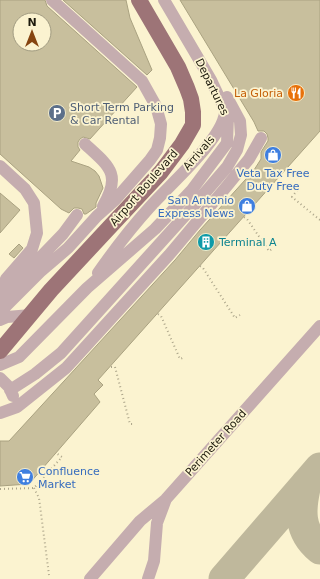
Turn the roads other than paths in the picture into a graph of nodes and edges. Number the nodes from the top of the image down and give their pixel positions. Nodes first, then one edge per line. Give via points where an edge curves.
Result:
1 (52, 0) edge
2 (139, 0) edge
3 (164, 0) edge
4 (171, 0) edge
5 (227, 97) junction
6 (261, 138) dead end
7 (85, 144) dead end
8 (0, 166) edge
9 (77, 215) dead end
10 (97, 216) junction
11 (87, 288) junction
12 (0, 293) edge
13 (0, 303) edge
14 (0, 312) edge
15 (31, 315) junction
16 (0, 320) edge
17 (320, 326) edge
18 (0, 351) edge
19 (0, 365) edge
20 (0, 378) edge
21 (10, 390) junction
22 (17, 407) junction
23 (0, 413) edge
24 (166, 499) junction
25 (90, 579) edge
26 (148, 579) edge

1 - 10 street via 142,81 156,106 161,124 157,150
2 - 15 main road, Airport Boulevard via 187,87 191,99 193,125 161,172 51,290
3 - 11 street, Departures via 211,80 228,116 227,143 191,191 155,229
4 - 5 street
5 - 11 street, Arrivals via 224,120 213,139 150,207
5 - 21 street via 240,121 241,135 238,150 227,167 61,353
6 - 22 street via 250,159 169,255 92,340 66,368
7 - 10 street via 107,164 113,182 110,194
8 - 12 street via 25,188 34,203 37,233 32,249 6,279
9 - 13 street
10 - 14 street via 68,248
11 - 19 street via 19,356
15 - 16 street
15 - 18 main road, Airport Boulevard
17 - 24 street, Perimeter Road
20 - 21 street
21 - 22 street
22 - 23 street
24 - 25 street via 140,521
24 - 26 street, Perimeter Road via 157,523 154,561

